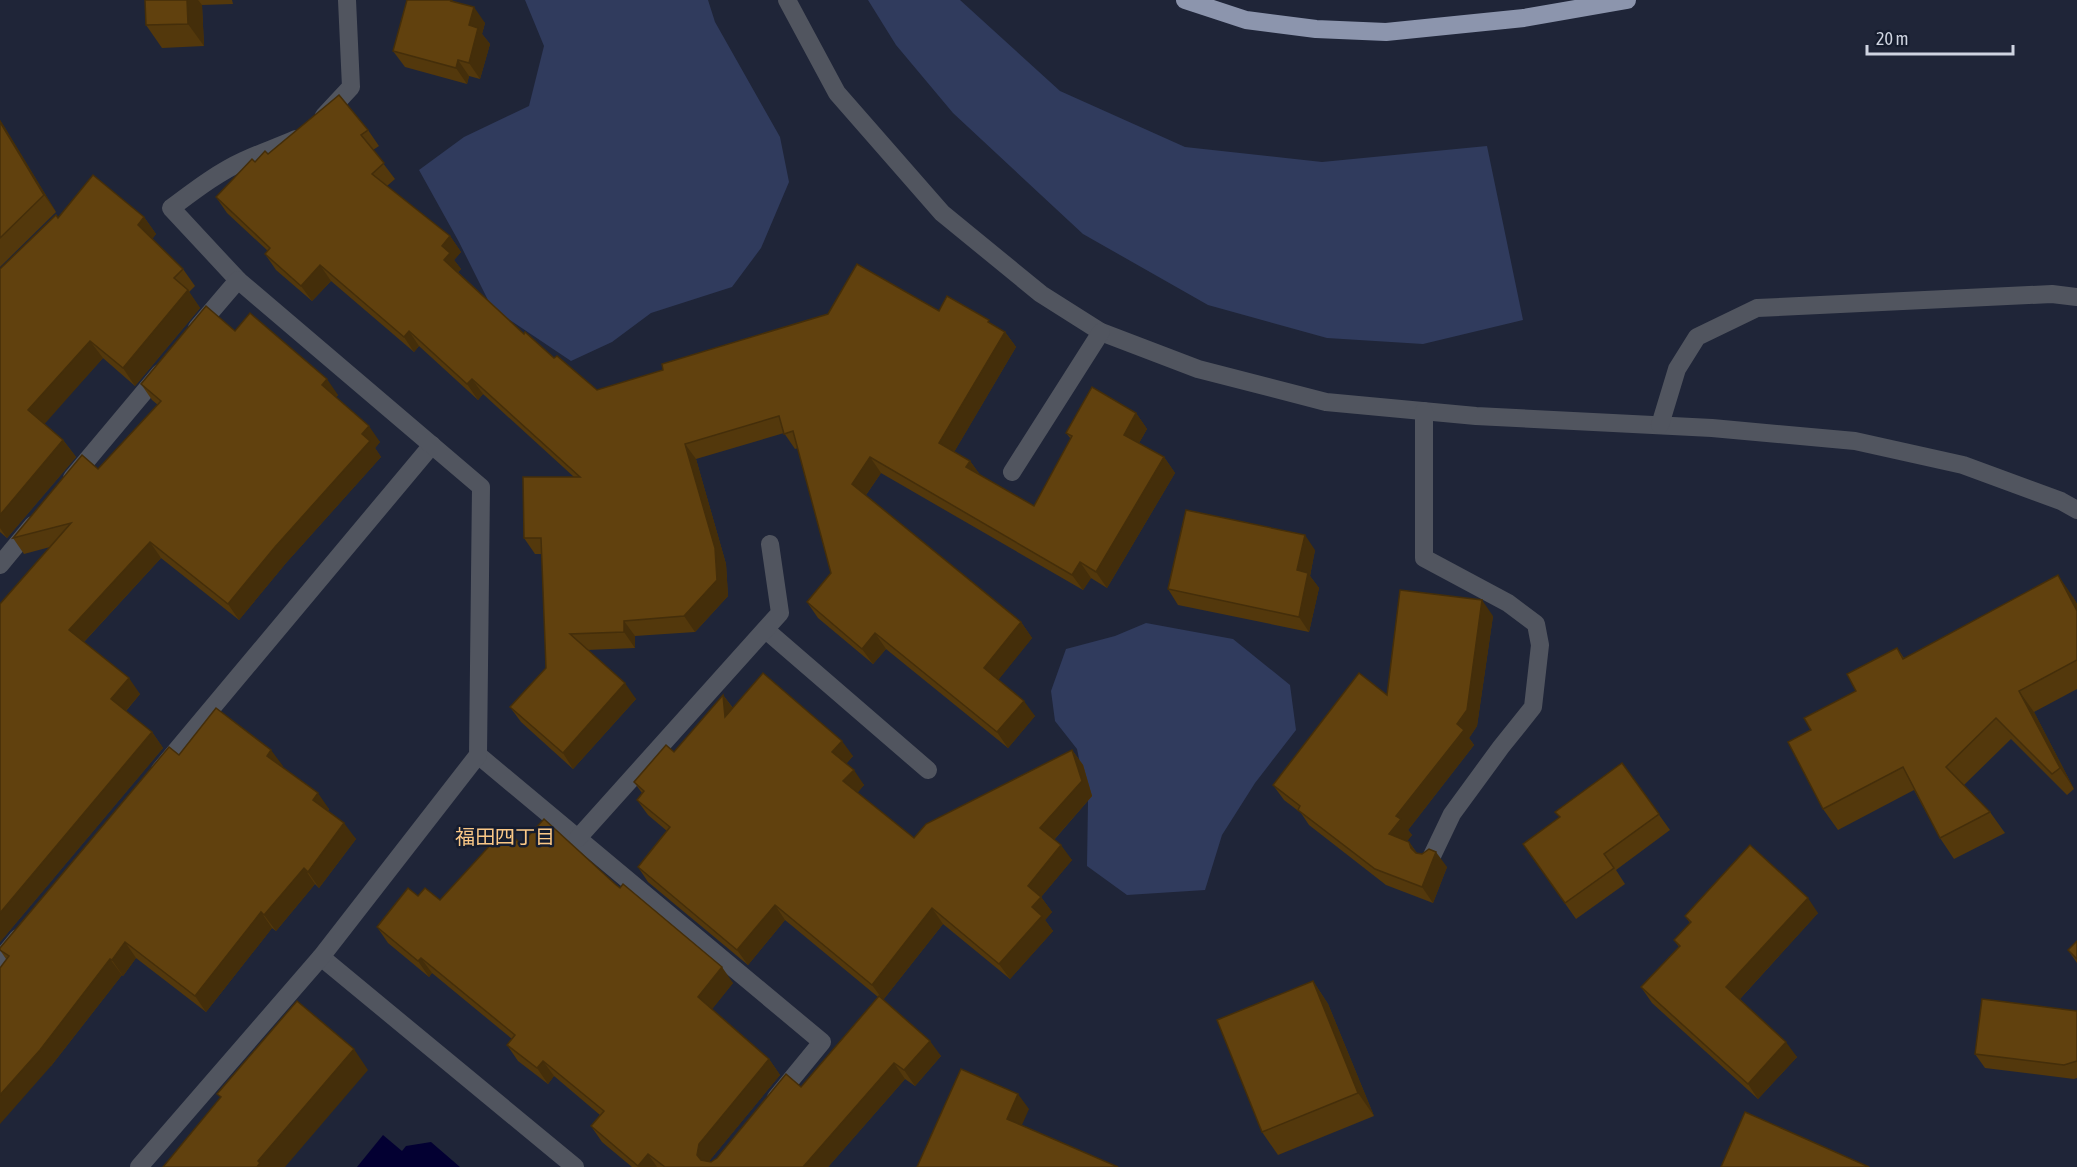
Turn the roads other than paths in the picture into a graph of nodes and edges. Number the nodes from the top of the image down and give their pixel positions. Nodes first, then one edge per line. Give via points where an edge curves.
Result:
1 (347, 0) edge
2 (788, 0) edge
3 (1185, 0) edge
4 (1627, 0) edge
5 (238, 280) junction
6 (2077, 297) edge
7 (1101, 332) junction
8 (184, 344) edge
9 (169, 363) edge
10 (1424, 411) junction
11 (1660, 425) junction
12 (432, 445) junction
13 (1012, 472) dead end
14 (61, 491) edge
15 (46, 510) edge
16 (2077, 510) edge
17 (770, 544) dead end
18 (0, 565) edge
19 (766, 630) junction
20 (478, 755) junction
21 (928, 770) dead end
22 (152, 779) edge
23 (578, 838) junction
24 (1431, 858) edge
25 (30, 924) edge
26 (321, 957) junction
27 (0, 960) edge
28 (763, 1113) edge
29 (139, 1167) edge
30 (575, 1167) edge

1 - 5 street via 351,87 297,139 220,173 171,208
2 - 7 street via 837,93 942,213 1041,294
3 - 4 highway via 1245,20 1386,32 1524,18
5 - 8 street
5 - 12 street
6 - 11 street via 2052,294 1757,308 1696,337 1677,369
7 - 10 street via 1198,369 1326,402
7 - 13 street
9 - 14 street
10 - 11 street
10 - 24 street via 1424,558 1508,603 1536,624 1540,645 1533,707 1452,814
11 - 16 street via 1855,441 1963,465
12 - 20 street via 481,487
12 - 22 street
15 - 18 street
17 - 19 street via 780,613
19 - 21 street
19 - 23 street
20 - 23 street
20 - 26 street
23 - 28 street via 822,1042
25 - 27 street
26 - 29 street
26 - 30 street

